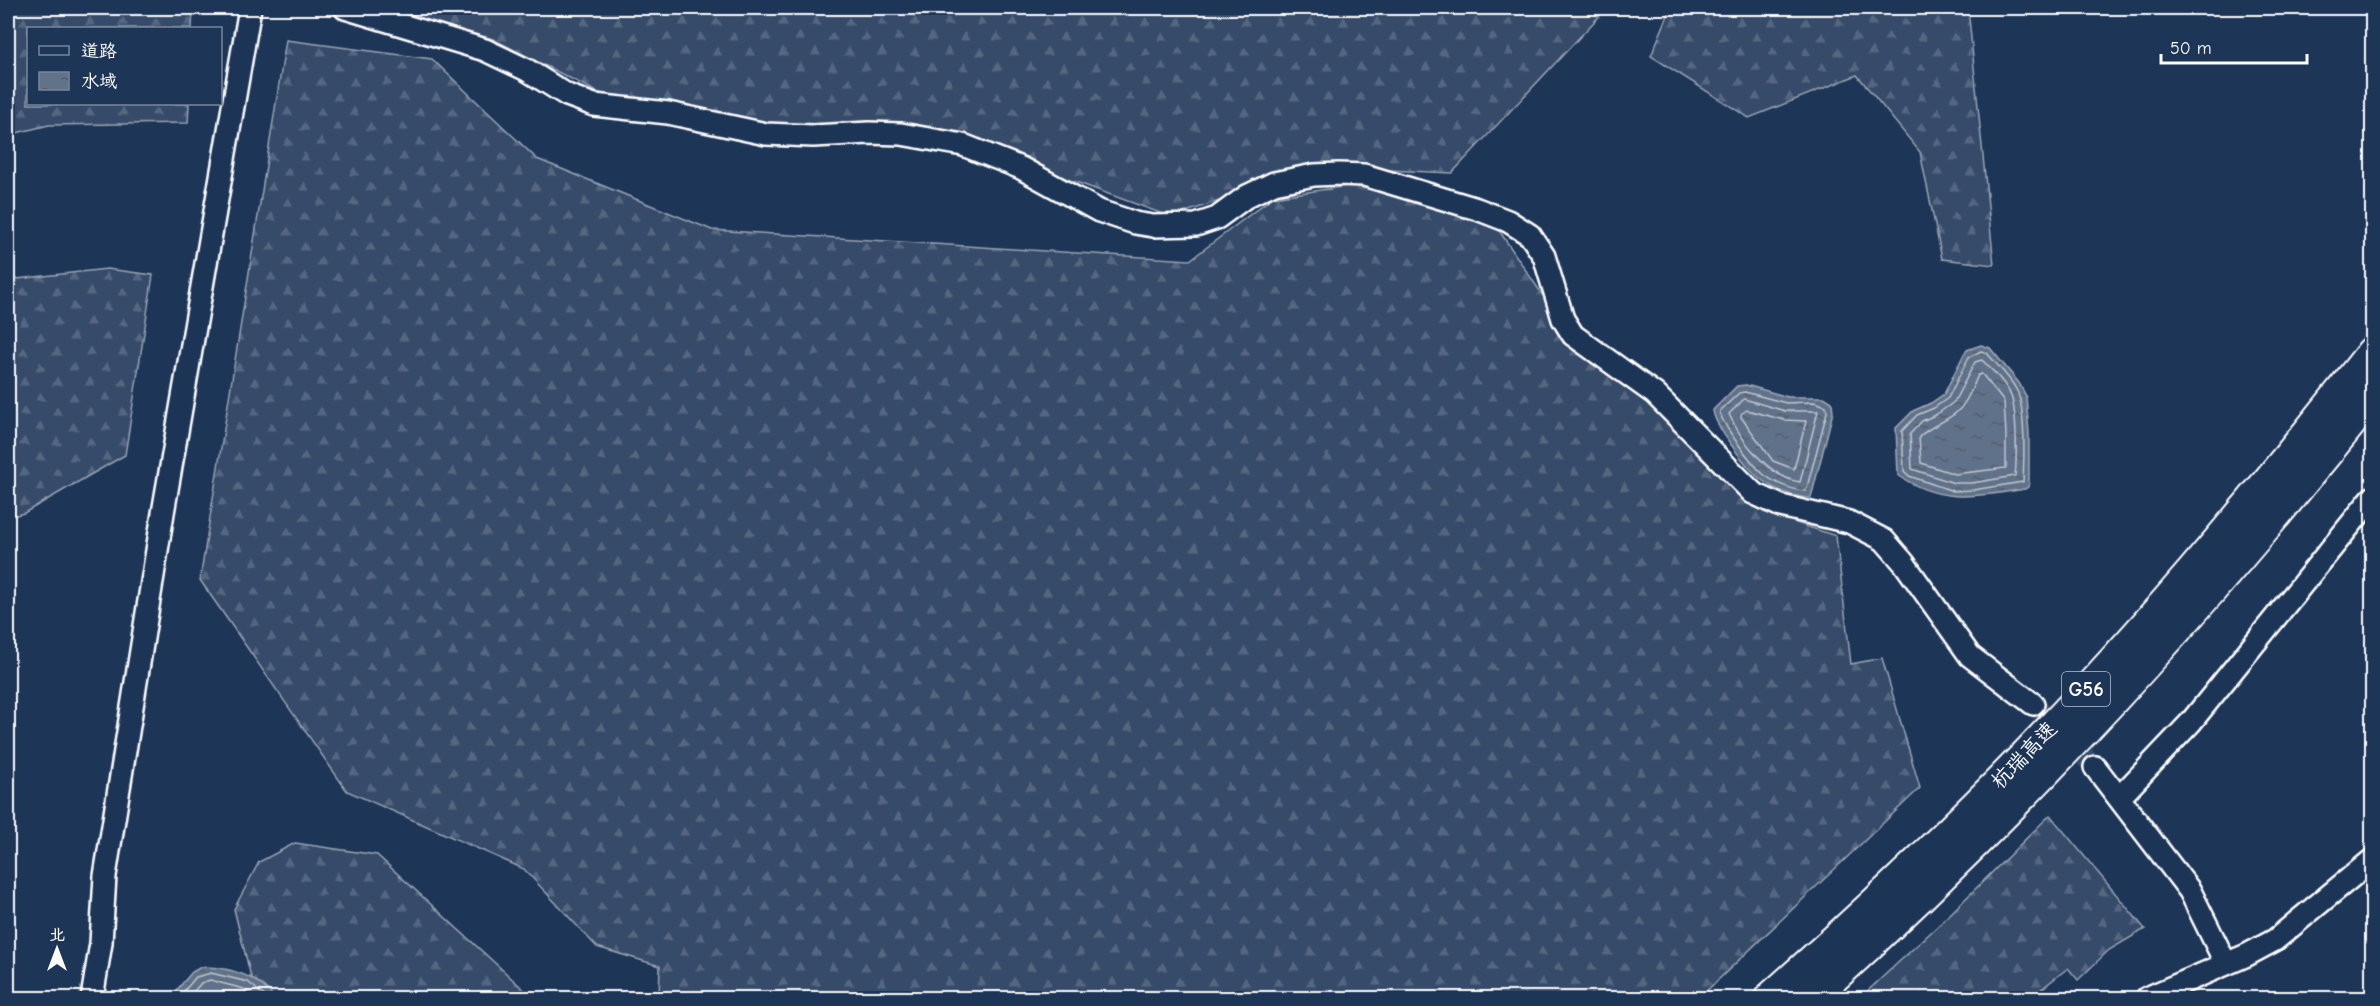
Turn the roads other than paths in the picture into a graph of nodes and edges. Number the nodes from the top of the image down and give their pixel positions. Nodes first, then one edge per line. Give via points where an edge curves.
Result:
1 (250, 8) edge
2 (345, 8) edge
3 (2373, 352) edge
4 (2373, 397) edge
5 (2373, 498) edge
6 (2033, 704) tunnel mouth
7 (2095, 767) tunnel mouth
8 (2119, 798) junction
9 (2373, 860) edge
10 (2226, 964) junction
11 (92, 999) edge
12 (1770, 999) edge
13 (1811, 999) edge
14 (2147, 999) edge

1 - 11 street via 162,513 105,876 101,943
2 - 6 street via 485,50 567,95 594,105 668,113 766,134 901,134 963,145 1021,168 1099,211 1135,223 1196,225 1217,219 1247,196 1274,183 1339,174 1364,175 1508,221 1530,235 1541,250 1563,319 1573,335 1655,394 1753,494 1781,506 1850,522 1884,540 1970,656
3 - 12 highway, 杭瑞高速 / G56 via 2250,502 2069,708 1924,856
4 - 13 highway, 杭瑞高速 / G56 via 2097,719 1944,876
5 - 8 street via 2191,722
7 - 8 street
8 - 10 street via 2190,891
9 - 10 street via 2275,940
10 - 14 street

